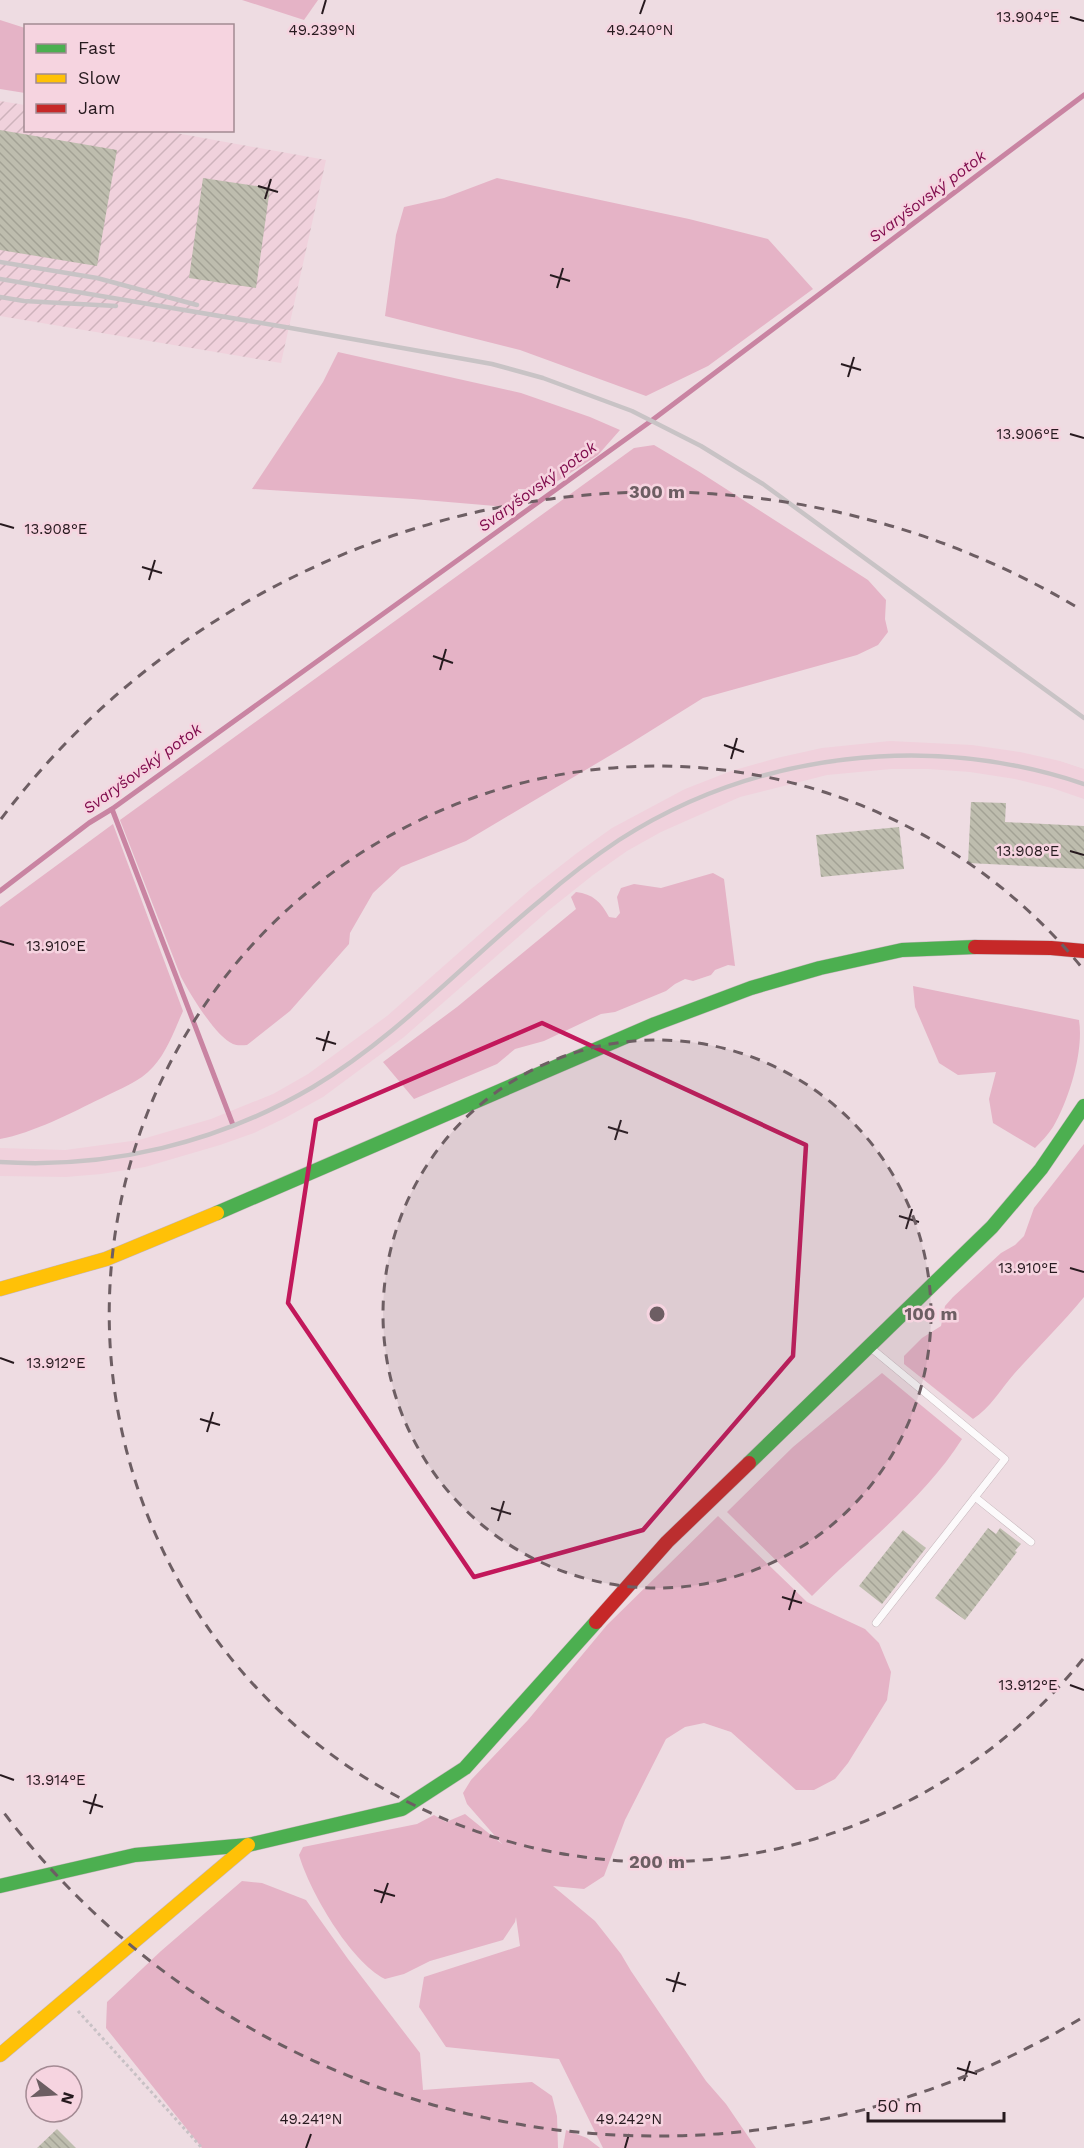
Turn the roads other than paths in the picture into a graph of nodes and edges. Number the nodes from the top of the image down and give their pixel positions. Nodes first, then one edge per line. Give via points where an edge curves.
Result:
1 (1084, 951) edge
2 (1084, 1106) edge
3 (0, 1289) edge
4 (869, 1346) junction
5 (975, 1497) junction
6 (1031, 1542) dead end
7 (876, 1623) dead end
8 (248, 1845) junction
9 (0, 1886) edge
10 (0, 2055) edge

1 - 3 street via 986,947 902,950 751,988 655,1024 160,1238 105,1259
2 - 4 street via 1034,1180 992,1227
4 - 5 lane via 1005,1459
4 - 8 street via 667,1542 465,1768 402,1809
5 - 6 lane
5 - 7 lane
8 - 9 street via 135,1855
8 - 10 street

